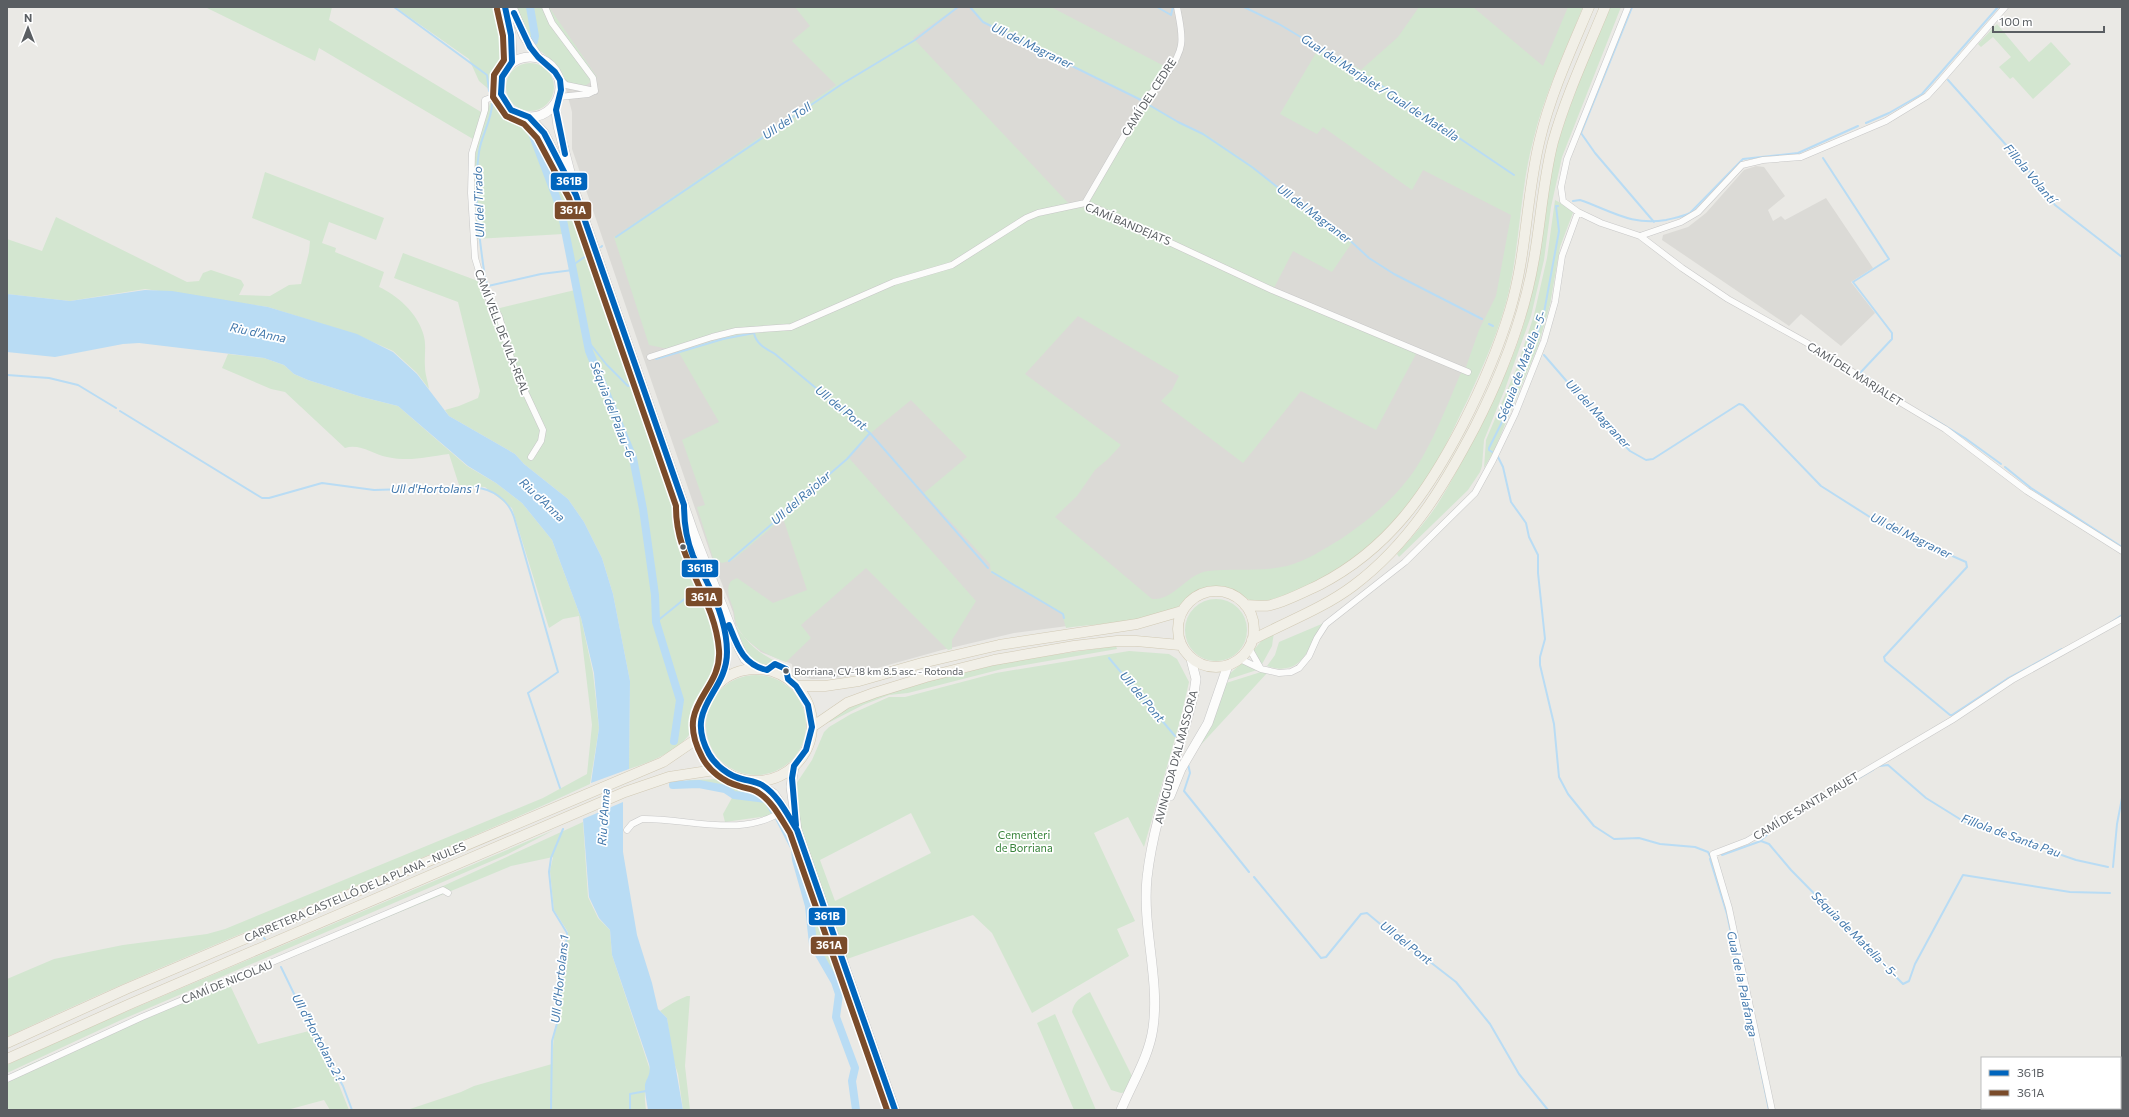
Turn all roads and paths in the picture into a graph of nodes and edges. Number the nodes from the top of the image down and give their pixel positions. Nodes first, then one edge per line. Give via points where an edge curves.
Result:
1 (505, 7) edge
2 (512, 7) edge
3 (545, 7) edge
4 (1177, 7) edge
5 (1589, 7) edge
6 (1605, 7) edge
7 (1628, 7) edge
8 (2005, 7) edge
9 (538, 57) junction
10 (512, 62) junction
11 (558, 78) junction
12 (595, 91) junction
13 (501, 94) junction
14 (557, 101) junction
15 (529, 117) junction
16 (576, 195) junction
17 (1085, 203) junction
18 (1578, 212) junction
19 (1640, 236) junction
20 (650, 357) dead end
21 (1468, 372) dead end
22 (531, 457) dead end
23 (694, 534) junction
24 (2122, 551) edge
25 (1245, 606) junction
26 (1182, 611) junction
27 (2122, 619) edge
28 (1250, 644) junction
29 (1180, 645) junction
30 (1191, 659) junction
31 (1240, 659) junction
32 (1228, 665) junction
33 (756, 669) junction
34 (1262, 669) junction
35 (721, 682) junction
36 (796, 686) junction
37 (812, 727) junction
38 (701, 736) junction
39 (794, 766) junction
40 (722, 769) junction
41 (754, 781) junction
42 (784, 810) junction
43 (627, 830) dead end
44 (797, 830) junction
45 (1156, 832) junction
46 (448, 893) dead end
47 (7, 1043) edge
48 (7, 1059) edge
49 (7, 1079) edge
50 (895, 1110) edge
51 (1121, 1110) edge
52 (1772, 1110) edge

1 - 10 main road via 511,35
2 - 9 main road via 524,36
3 - 12 street via 552,22 593,78
4 - 17 street, CAMÍ DEL CEDRE via 1181,41 1179,52 1155,90 1145,100
5 - 25 main road via 1540,138 1532,175 1523,255 1510,309 1496,352 1444,461 1404,519 1382,541 1339,574 1271,605
6 - 28 main road via 1553,143 1534,259 1522,312 1504,363 1455,466 1437,497 1414,528 1387,557 1352,586
7 - 18 street, CAMÍ DEL MARJALET via 1567,159 1560,193 1563,201
8 - 19 street via 1927,96 1911,107 1886,121 1801,157 1763,160 1742,165 1698,212 1681,222
9 - 10 main road via 527,57
9 - 11 main road via 552,66
10 - 13 main road via 502,77
11 - 12 street via 566,84
11 - 14 main road via 561,88
12 - 14 street
13 - 15 main road via 511,110
13 - 22 street, CAMÍ VELL DE VILA-REAL via 485,100 485,110 472,154 471,193 475,258 486,294 499,316 514,368 544,430 541,441
14 - 15 main road via 544,114
14 - 16 main road via 558,126
15 - 16 main road via 544,133
16 - 23 main road
17 - 20 street, CAMÍ BANDEJATS via 1026,218 952,265 882,287 791,327 731,332
17 - 21 street, CAMÍ BANDEJATS via 1272,290
18 - 19 street, CAMÍ DEL MARJALET
18 - 34 street via 1562,256 1555,302 1544,341 1512,420 1475,492 1405,562 1326,624 1309,656 1299,668 1279,673
19 - 24 street, CAMÍ DEL MARJALET via 1728,299 1819,350 1945,429 2027,491
23 - 33 main road via 739,648 745,659
23 - 35 main road via 726,644 727,662
25 - 26 main road via 1229,594 1209,592 1193,598
25 - 28 main road via 1253,622
26 - 29 main road via 1177,628
26 - 36 main road via 1137,624 999,645 858,681 824,686
27 - 52 street, CAMÍ DE SANTA PAUET via 2012,680 1952,720 1747,841 1713,854 1729,908
28 - 31 main road
28 - 34 street
29 - 30 main road
29 - 37 main road via 1136,640 1117,641 994,660 926,676 874,693 847,703
30 - 32 main road via 1208,667
30 - 45 main road, AVINGUDA D'ALMASSORA via 1196,679 1194,694
31 - 32 main road
31 - 34 street
32 - 45 main road, AVINGUDA D'ALMASSORA via 1208,723 1181,769
33 - 35 main road via 737,672
33 - 36 main road via 778,674
35 - 38 main road via 712,690 704,706 700,724
36 - 37 main road via 808,705
37 - 39 main road via 806,750
38 - 40 main road via 708,754
38 - 47 main road, CARRETERA CASTELLÓ DE LA PLANA - NULES via 663,762 133,986
39 - 41 main road via 774,778
39 - 44 main road via 791,787
40 - 41 main road
40 - 48 main road, CARRETERA CASTELLÓ DE LA PLANA - NULES via 669,777 625,792
41 - 42 main road via 774,794
42 - 43 street via 772,818 717,826 642,819
42 - 44 main road
44 - 50 main road
45 - 51 main road, AVINGUDA D'ALMASSORA via 1147,878 1147,916 1154,995 1153,1030
46 - 49 street, CAMÍ DE NICOLAU via 443,890 142,1017

